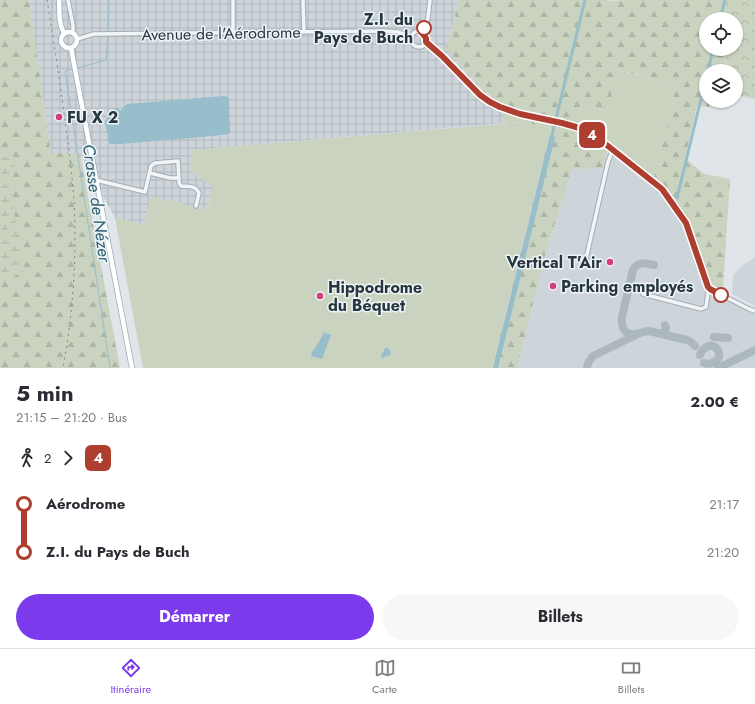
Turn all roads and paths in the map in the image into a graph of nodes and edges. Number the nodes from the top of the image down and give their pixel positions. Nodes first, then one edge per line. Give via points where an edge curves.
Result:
1 (59, 0) edge
2 (68, 0) edge
3 (233, 0) edge
4 (303, 0) edge
5 (430, 0) edge
6 (304, 32) junction
7 (73, 33) junction
8 (233, 33) junction
9 (422, 33) junction
10 (64, 34) junction
11 (412, 37) junction
12 (77, 39) junction
13 (426, 42) junction
14 (71, 48) junction
15 (612, 149) junction
16 (150, 173) junction
17 (179, 178) junction
18 (96, 180) junction
19 (196, 206) dead end
20 (585, 263) dead end
21 (710, 289) junction
22 (643, 294) dead end
23 (755, 311) edge
24 (132, 368) edge

1 - 10 main road via 59,19
2 - 7 street
3 - 8 street
4 - 6 street
5 - 9 street via 428,18
6 - 8 street, Avenue de l'Aérodrome
6 - 11 street, Avenue de l'Aérodrome via 384,31
7 - 10 main road
7 - 12 main road
8 - 12 street, Avenue de l'Aérodrome via 109,34
9 - 11 street via 418,32
9 - 13 street
10 - 14 main road via 61,44 65,48
11 - 13 street via 412,42 416,46 421,47
12 - 14 main road via 75,46
13 - 15 street via 488,101 520,114 576,127
14 - 18 main road
15 - 20 street
15 - 21 street via 662,189 686,223
16 - 17 street
16 - 17 street via 151,166 155,163 178,161
16 - 18 street via 145,192
17 - 19 street via 181,186 192,186 199,193
18 - 24 main road
21 - 22 street via 706,307 701,309
21 - 23 street

